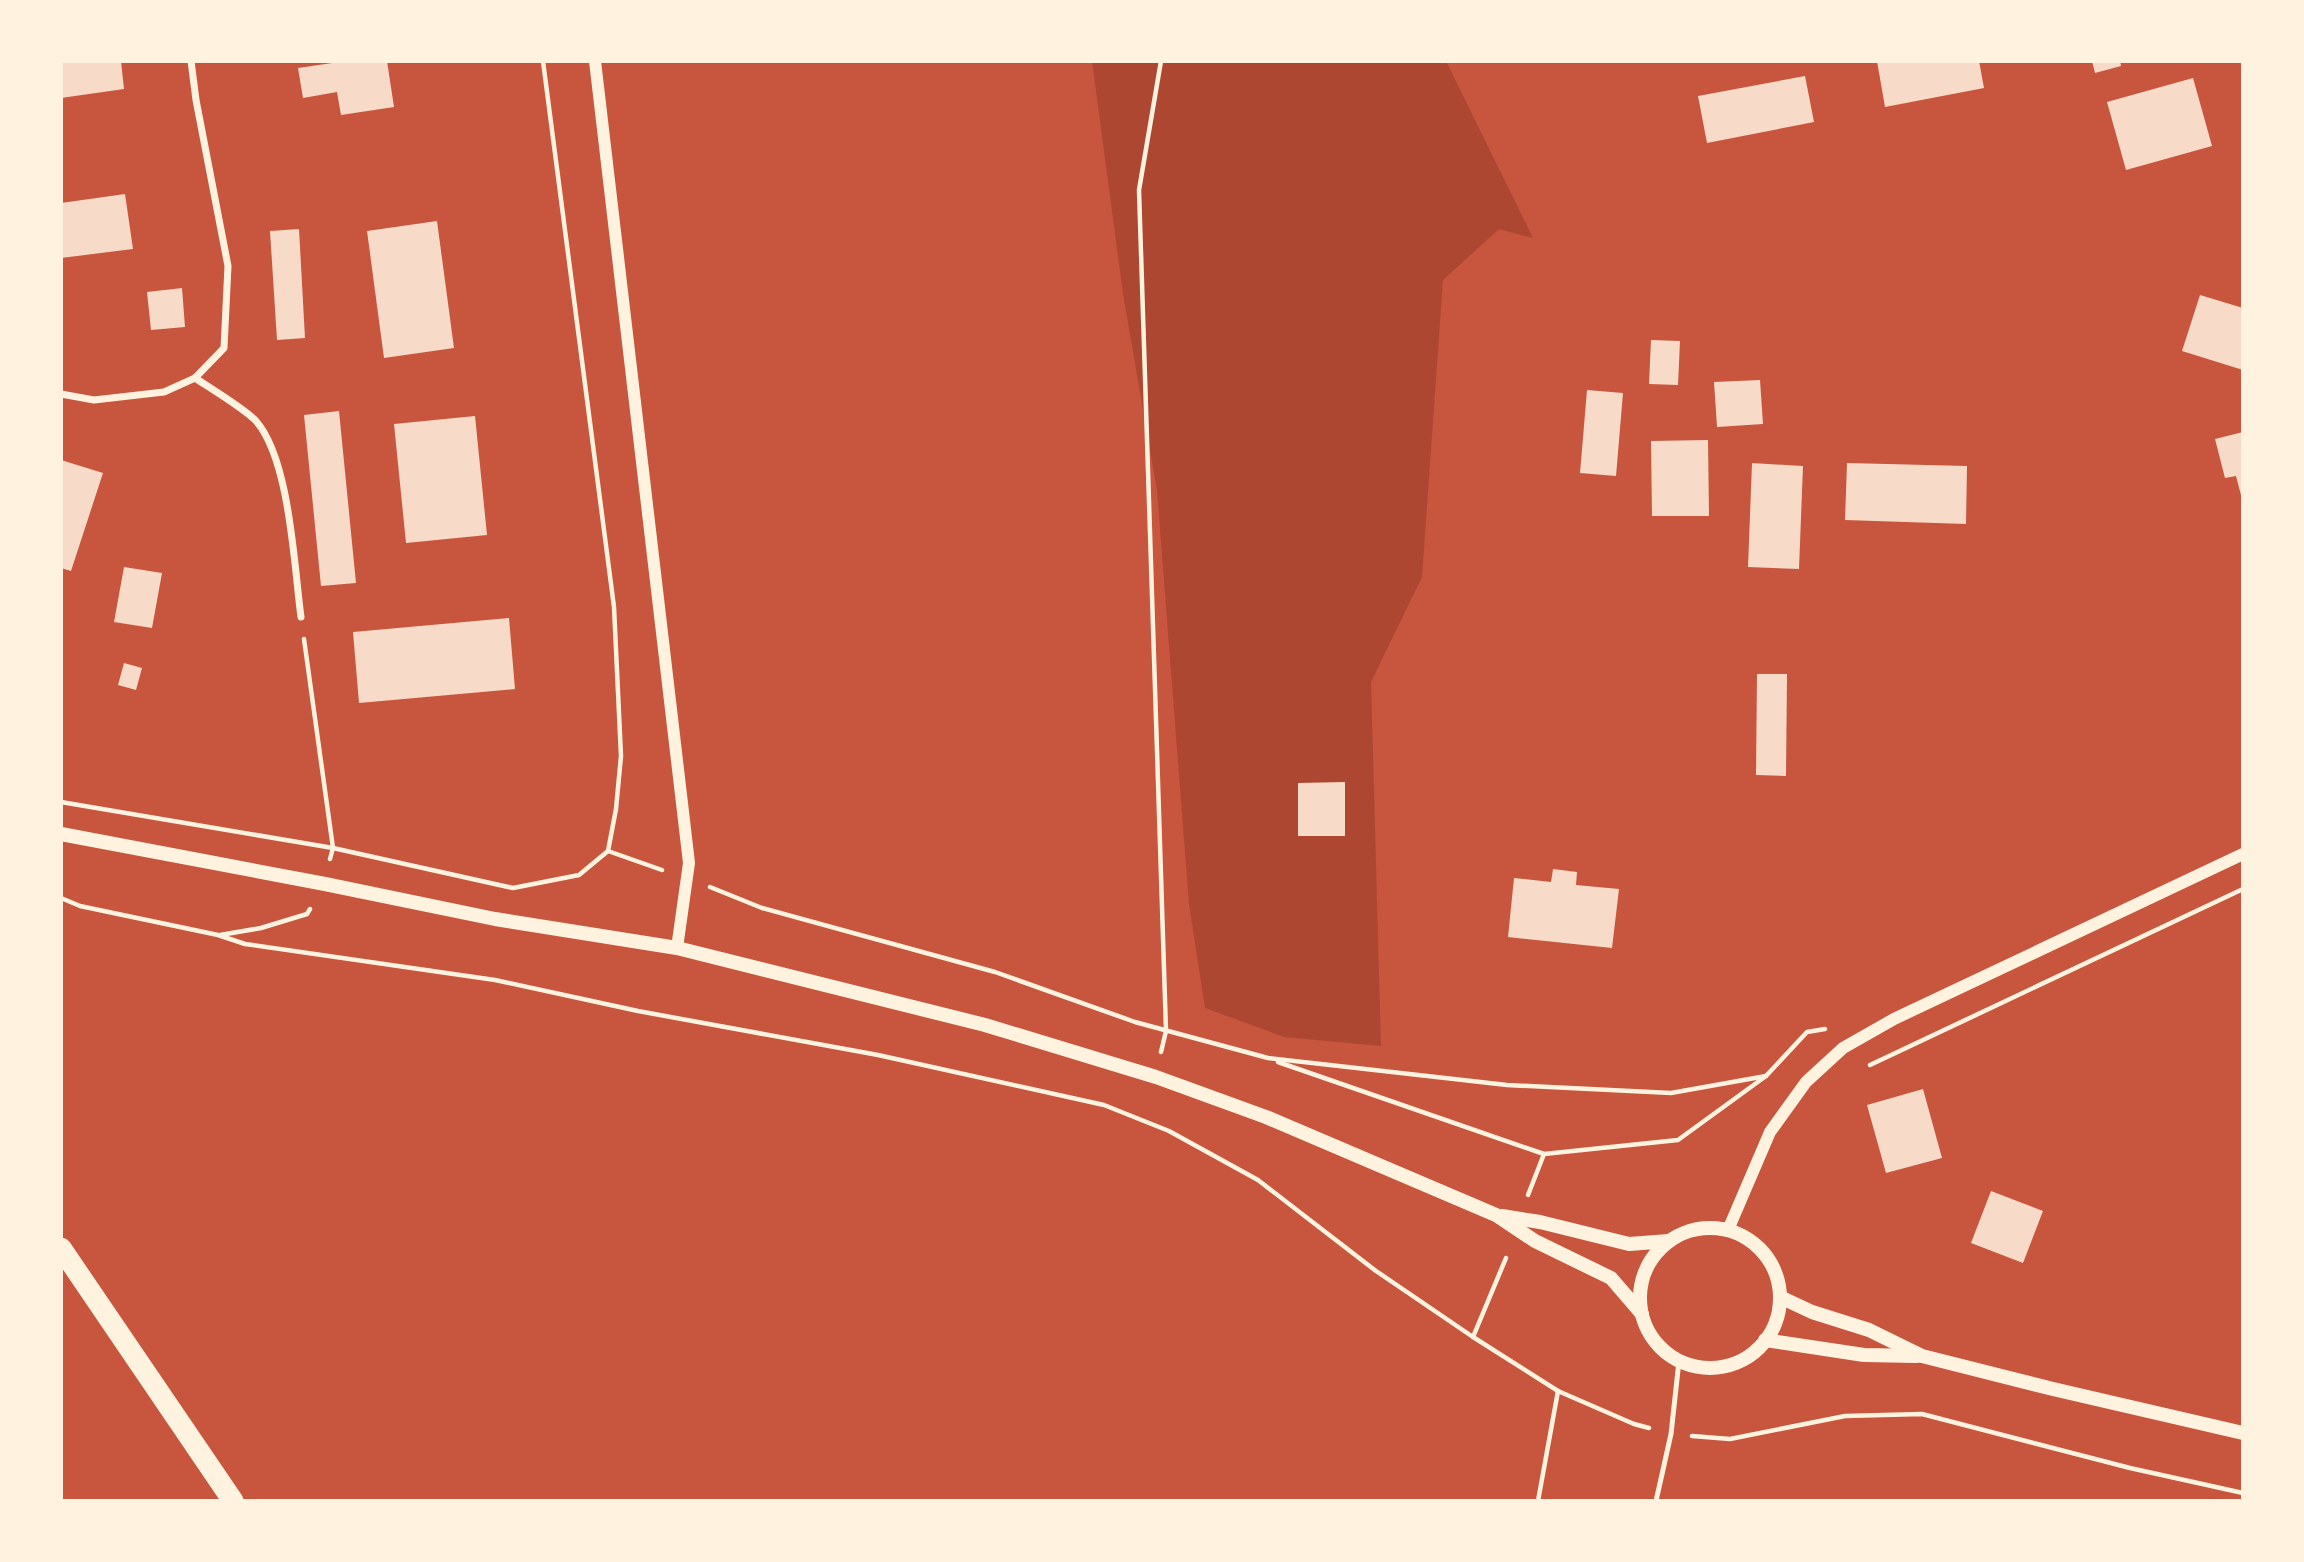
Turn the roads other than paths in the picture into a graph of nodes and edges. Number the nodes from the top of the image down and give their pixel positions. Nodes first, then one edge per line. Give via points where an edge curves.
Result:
1 (191, 61) edge
2 (595, 61) edge
3 (195, 378) junction
4 (61, 394) edge
5 (301, 617) road end
6 (61, 834) edge
7 (2243, 854) edge
8 (677, 948) junction
9 (1496, 1215) junction
10 (1728, 1230) junction
11 (1669, 1241) junction
12 (61, 1248) edge
13 (1780, 1297) junction
14 (1642, 1314) junction
15 (1765, 1340) junction
16 (1922, 1356) junction
17 (1679, 1361) junction
18 (2243, 1433) edge
19 (233, 1501) edge
20 (1656, 1501) edge

1 - 3 street via 228,266 224,348
2 - 8 street via 689,863
3 - 4 street via 164,392 106,399
3 - 5 street via 256,421 272,450 285,487
6 - 8 main road via 495,919
7 - 10 street via 1843,1048 1806,1082 1770,1132
8 - 9 main road via 985,1026 1156,1077 1266,1117
9 - 11 main road via 1629,1244
9 - 14 main road via 1535,1241 1611,1278
10 - 11 main road via 1707,1227
10 - 13 main road via 1749,1239 1765,1255 1776,1275
11 - 14 main road via 1644,1273
12 - 19 highway
13 - 15 main road
13 - 16 main road via 1870,1330
14 - 17 main road via 1649,1333
15 - 16 main road via 1864,1355
15 - 17 main road via 1748,1357 1726,1366 1702,1368
16 - 18 main road
17 - 20 lane via 1671,1434

